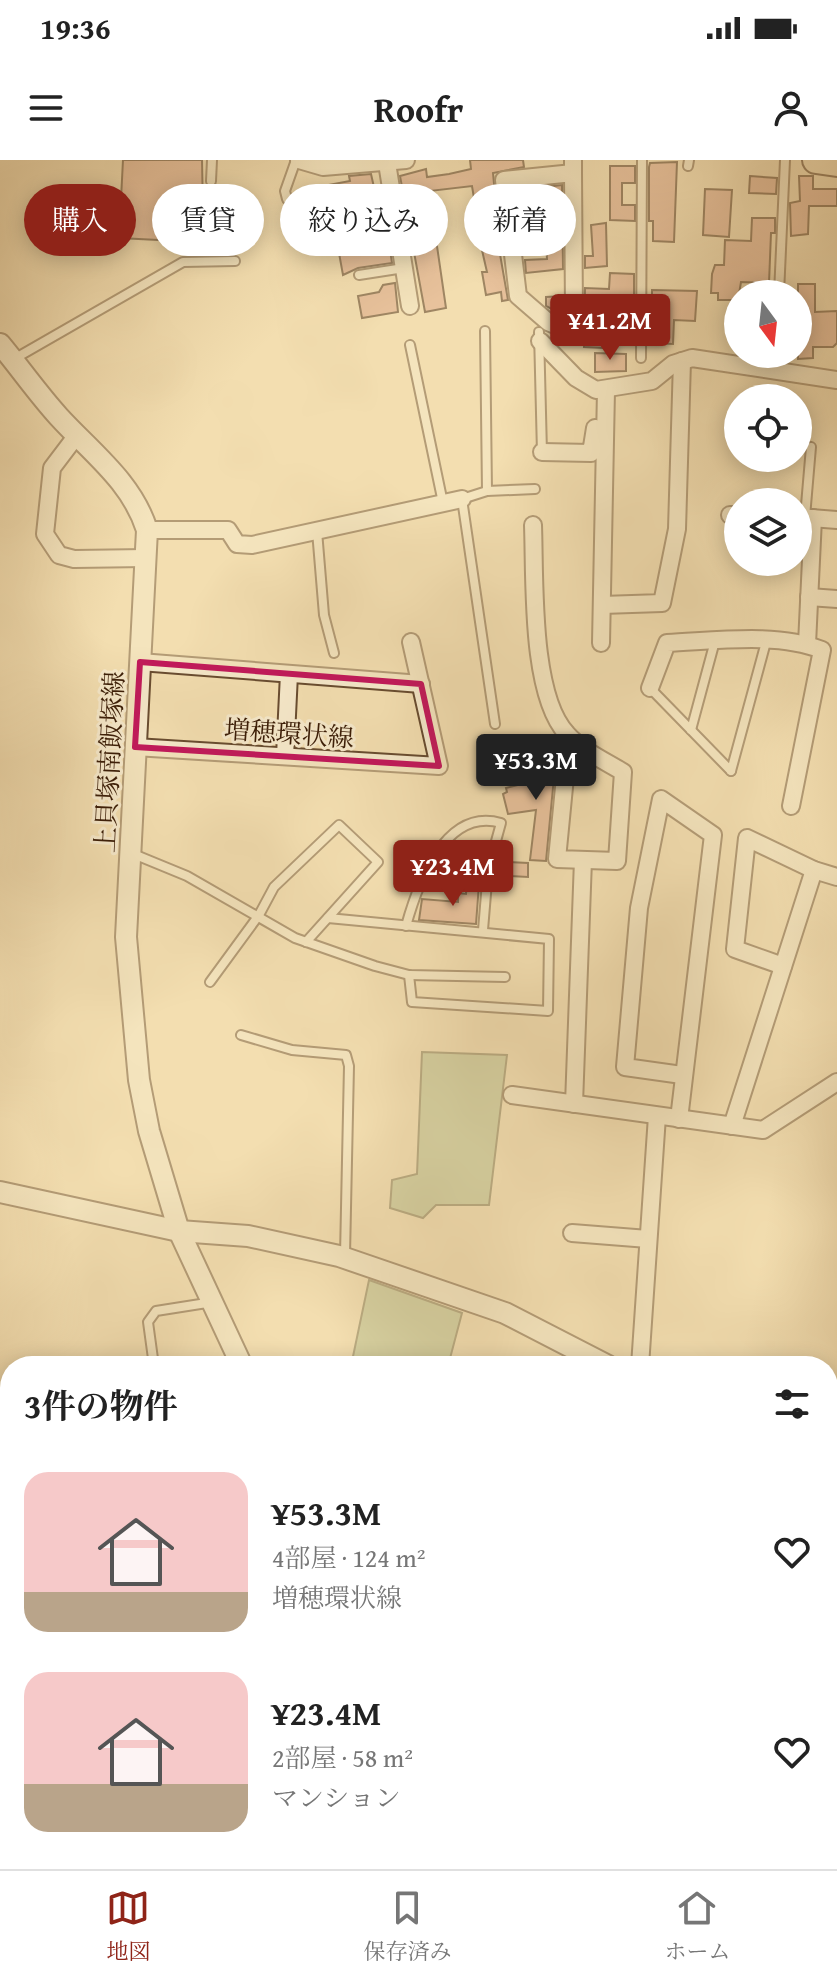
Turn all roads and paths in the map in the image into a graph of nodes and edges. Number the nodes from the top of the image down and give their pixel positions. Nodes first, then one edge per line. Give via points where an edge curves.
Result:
1 (212, 160) edge
2 (298, 160) edge
3 (406, 160) edge
4 (642, 160) edge
5 (785, 160) edge
6 (816, 160) edge
7 (387, 163) junction
8 (837, 163) edge
9 (573, 167) edge
10 (211, 181) dead end
11 (288, 184) edge
12 (235, 261) dead end
13 (404, 268) junction
14 (359, 275) dead end
15 (780, 280) edge
16 (410, 306) dead end
17 (485, 331) dead end
18 (542, 331) junction
19 (410, 345) dead end
20 (7, 352) edge
21 (641, 358) dead end
22 (682, 361) junction
23 (837, 380) edge
24 (601, 390) junction
25 (77, 435) junction
26 (542, 455) joint
27 (535, 489) dead end
28 (487, 491) junction
29 (462, 499) junction
30 (443, 504) junction
31 (812, 518) edge
32 (837, 520) edge
33 (533, 525) dead end
34 (147, 530) junction
35 (317, 531) junction
36 (146, 558) junction
37 (808, 576) edge
38 (809, 597) junction
39 (837, 599) edge
40 (602, 605) junction
41 (715, 641) junction
42 (411, 642) dead end
43 (766, 642) junction
44 (601, 643) dead end
45 (807, 644) junction
46 (334, 653) dead end
47 (140, 662) junction
48 (289, 674) junction
49 (421, 684) junction
50 (650, 688) joint
51 (495, 724) dead end
52 (691, 730) junction
53 (569, 736) junction
54 (135, 747) junction
55 (285, 756) junction
56 (791, 806) dead end
57 (130, 853) junction
58 (583, 860) junction
59 (814, 870) junction
60 (837, 877) edge
61 (259, 915) junction
62 (328, 918) junction
63 (406, 926) junction
64 (483, 930) junction
65 (306, 942) junction
66 (783, 966) junction
67 (409, 975) junction
68 (505, 977) dead end
69 (210, 982) dead end
70 (241, 1035) dead end
71 (682, 1075) junction
72 (837, 1082) edge
73 (512, 1095) dead end
74 (574, 1104) junction
75 (657, 1116) junction
76 (679, 1119) junction
77 (732, 1126) junction
78 (0, 1192) edge
79 (179, 1231) junction
80 (572, 1233) dead end
81 (648, 1239) junction
82 (345, 1258) junction
83 (214, 1302) junction
84 (153, 1356) edge
85 (238, 1356) edge
86 (589, 1356) edge
87 (641, 1356) edge

1 - 10 lane
2 - 7 street via 323,167
2 - 11 lane
3 - 7 street
4 - 21 lane
5 - 15 lane
6 - 8 main road
7 - 13 street
9 - 18 street via 574,313 565,329
9 - 18 street via 504,180 518,296
12 - 20 lane via 183,262
13 - 14 lane
13 - 16 street
17 - 28 lane
18 - 24 street via 576,378
18 - 26 lane
19 - 30 lane
20 - 25 street, 上貝塚南飯塚線
22 - 23 street via 692,358
22 - 24 street via 652,381
22 - 40 street via 677,529 662,603
24 - 26 street via 591,453
24 - 40 street
25 - 34 street, 上貝塚南飯塚線 via 124,484
25 - 36 street via 52,468 45,534 59,555 74,559
27 - 28 lane
28 - 29 lane
29 - 30 street
29 - 51 lane
30 - 35 street
31 - 32 street
33 - 53 street via 538,660
34 - 35 street via 228,530 237,544 252,545
34 - 36 street, 上貝塚南飯塚線
35 - 46 lane via 324,615
36 - 47 street, 上貝塚南飯塚線
37 - 38 street
38 - 39 street
38 - 45 street
40 - 44 street
41 - 43 street
41 - 50 street via 667,643
41 - 52 lane
42 - 49 street
43 - 45 street
43 - 52 lane via 731,771
45 - 56 street via 822,650
47 - 48 street
47 - 54 street, 上貝塚南飯塚線
48 - 49 street
48 - 55 street
49 - 55 street, 増穂環状線 via 439,766
50 - 52 lane
53 - 58 street via 557,859
53 - 58 street via 623,772 617,861
54 - 55 street, 増穂環状線
54 - 57 street, 上貝塚南飯塚線
57 - 61 lane
57 - 79 street, 上貝塚南飯塚線 via 126,937 139,1080
58 - 74 street
59 - 60 street
59 - 66 street
59 - 66 street via 747,838 735,949
61 - 62 lane via 274,887 339,825 378,862
61 - 65 lane
61 - 69 lane
62 - 63 lane
62 - 65 lane
63 - 64 lane
63 - 64 lane via 440,849 460,825 485,818 501,823 488,870
64 - 67 lane via 549,939 548,1011 412,1002
65 - 67 lane
66 - 77 street
67 - 68 lane
70 - 82 lane via 292,1050 346,1055
71 - 71 street via 625,1067 639,908 661,799 713,835
71 - 76 street
72 - 77 street via 763,1130
73 - 74 street
74 - 75 street
75 - 76 street
75 - 81 street
76 - 77 street
78 - 79 street
79 - 82 street via 248,1236
79 - 83 street, 上貝塚南飯塚線
80 - 81 street
81 - 87 street
82 - 86 street via 505,1313
83 - 84 lane via 156,1311 148,1322
83 - 85 street, 上貝塚南飯塚線

